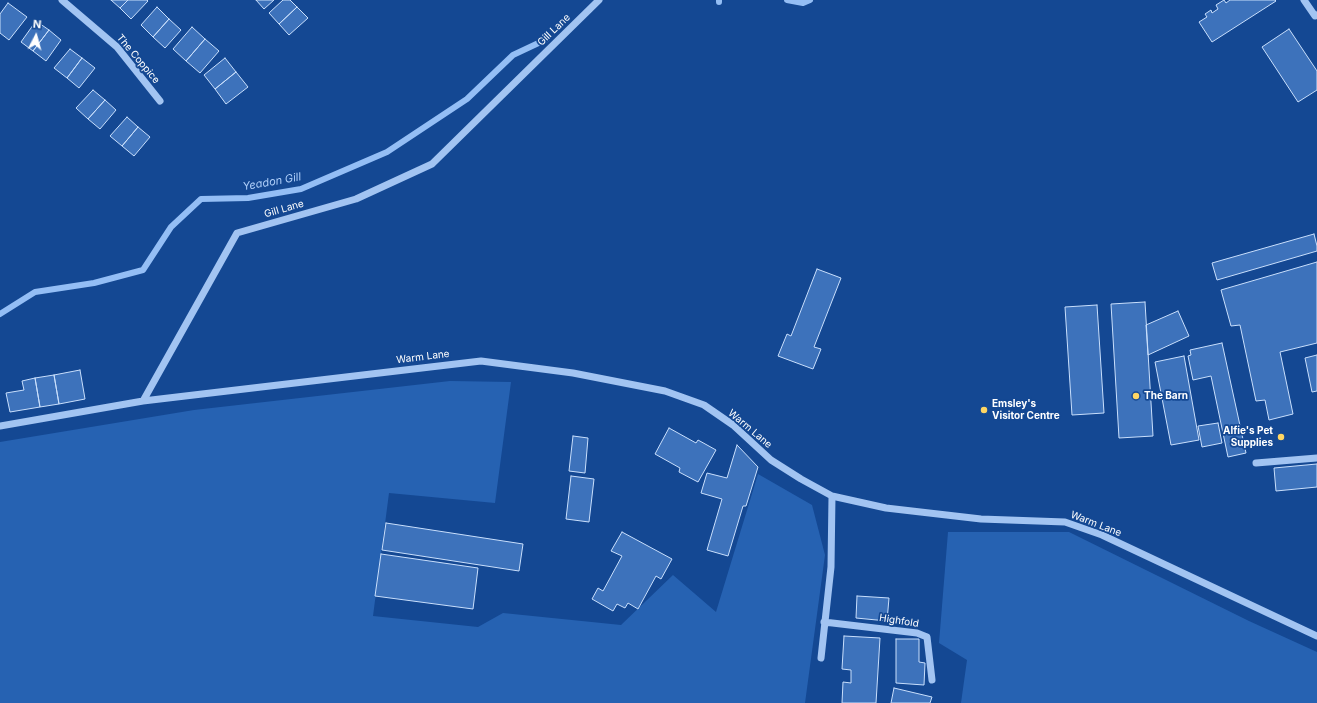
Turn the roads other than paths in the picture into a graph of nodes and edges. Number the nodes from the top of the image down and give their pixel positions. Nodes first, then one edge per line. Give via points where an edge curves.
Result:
1 (62, 0) edge
2 (599, 0) edge
3 (1304, 0) edge
4 (1316, 17) edge
5 (160, 101) dead end
6 (143, 400) junction
7 (0, 426) edge
8 (1317, 458) edge
9 (1256, 463) dead end
10 (832, 496) junction
11 (824, 622) junction
12 (1317, 636) edge
13 (821, 658) dead end
14 (932, 680) dead end

1 - 5 street, The Coppice via 117,47
2 - 6 street, Gill Lane via 432,164 356,199 237,233
3 - 4 street
6 - 7 street
6 - 10 street, Warm Lane via 481,360 665,391 704,405 733,425 771,460
8 - 9 street
10 - 11 street via 831,567
10 - 12 street, Warm Lane via 886,508 981,519 1065,522 1102,535
11 - 13 street
11 - 14 street, Highfold via 917,633 927,637

